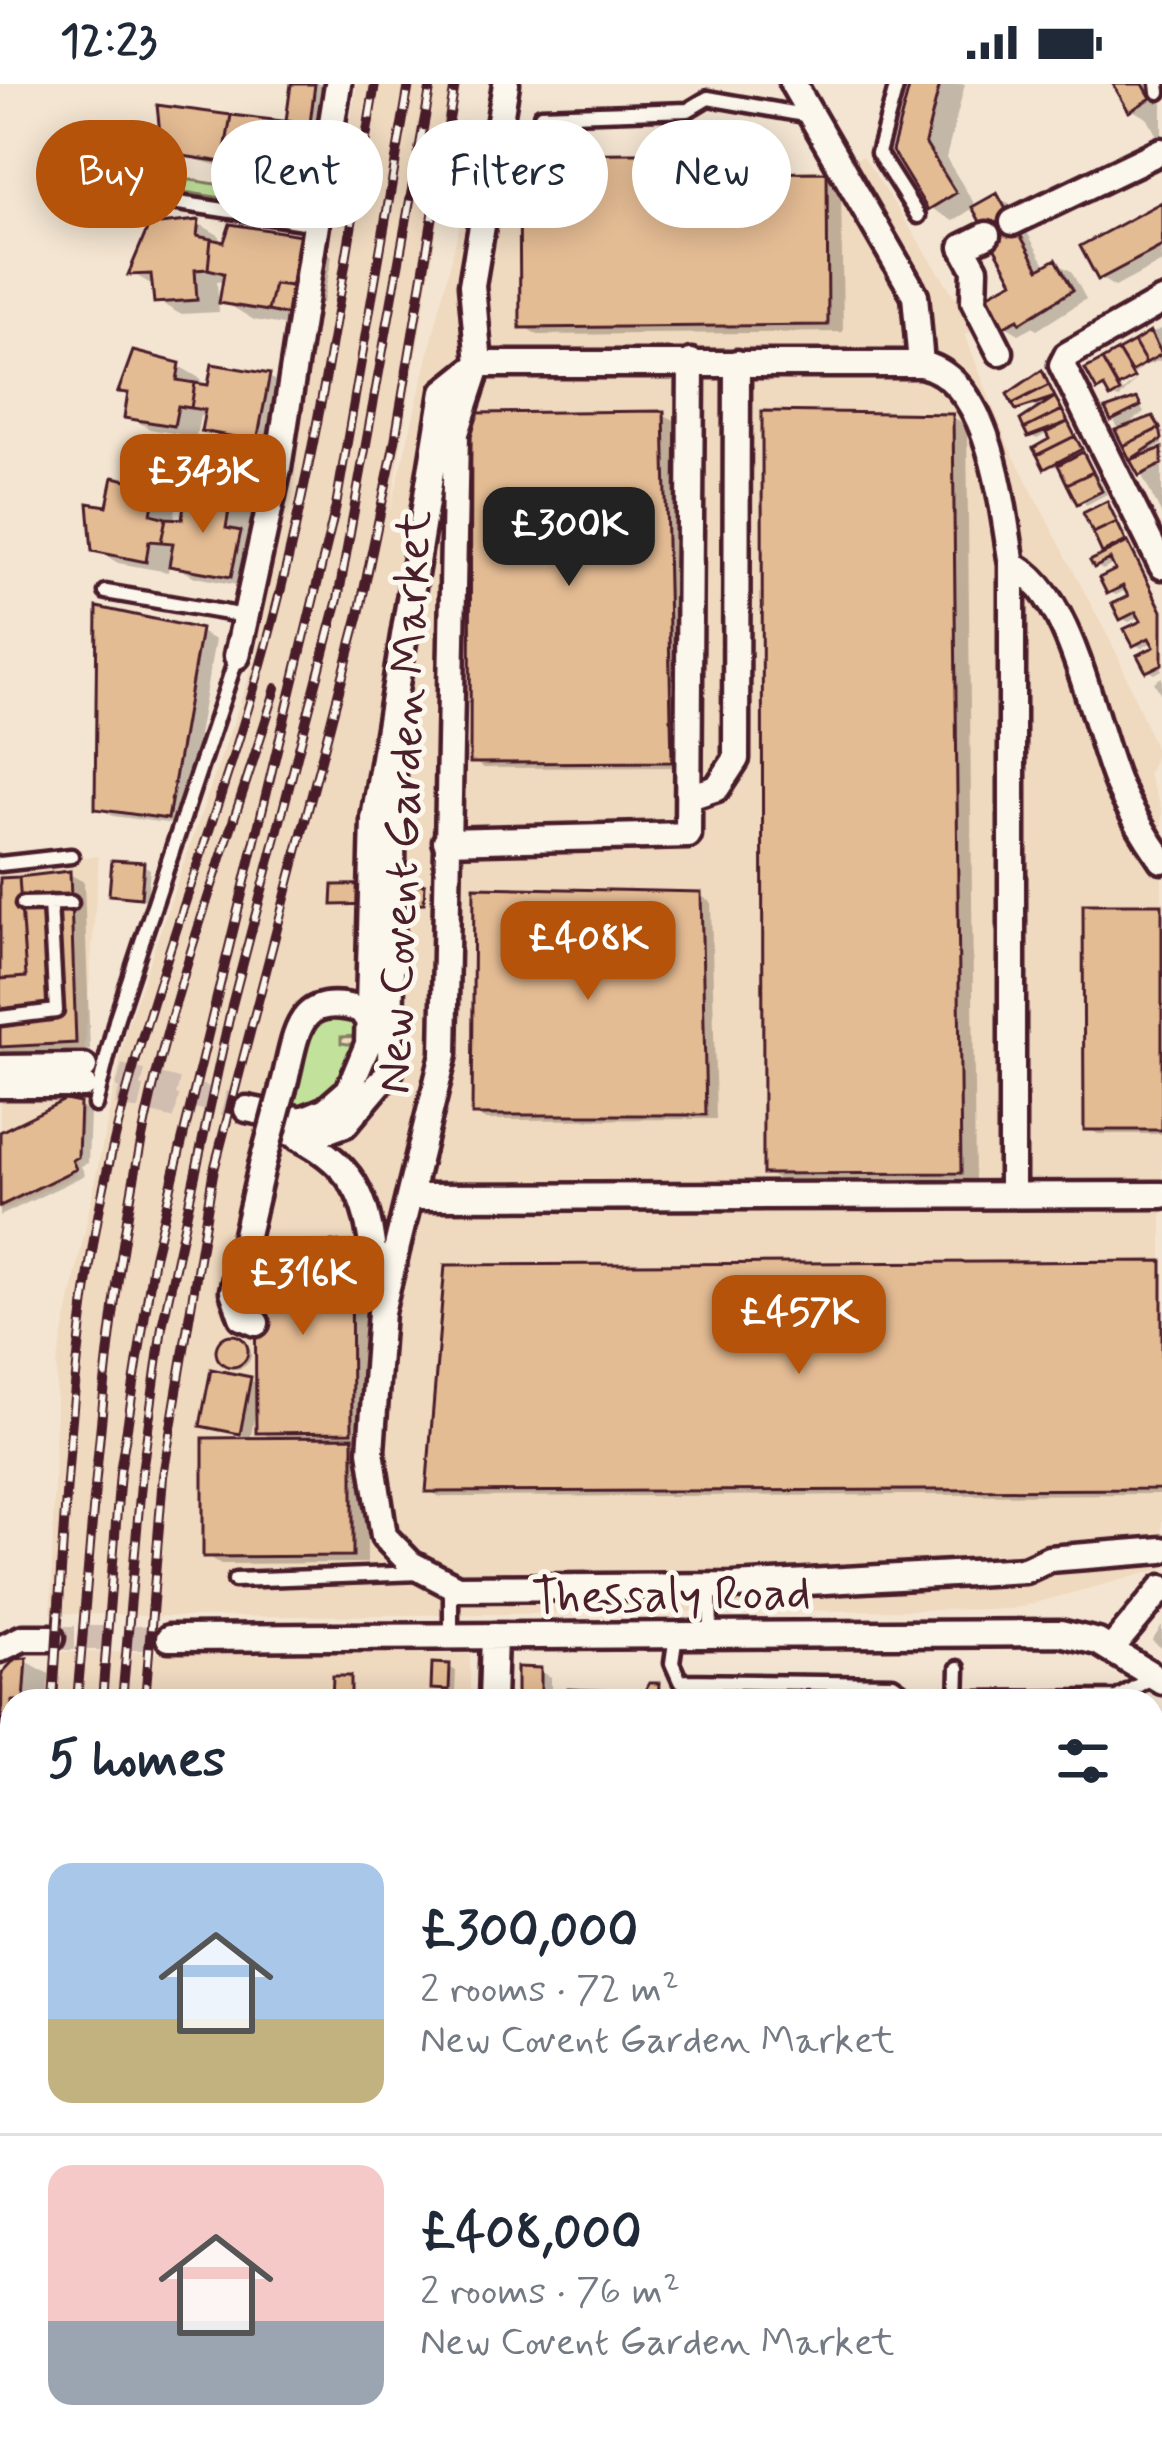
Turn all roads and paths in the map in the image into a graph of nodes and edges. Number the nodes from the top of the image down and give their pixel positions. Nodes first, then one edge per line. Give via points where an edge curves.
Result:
1 (338, 84) edge
2 (506, 84) edge
3 (793, 84) edge
4 (898, 84) edge
5 (708, 91) edge
6 (541, 116) dead end
7 (810, 116) junction
8 (332, 120) edge
9 (1161, 151) edge
10 (918, 216) dead end
11 (1013, 222) dead end
12 (315, 228) edge
13 (987, 235) dead end
14 (1162, 301) edge
15 (1000, 352) dead end
16 (692, 362) junction
17 (737, 363) junction
18 (479, 364) junction
19 (921, 364) junction
20 (1012, 565) junction
21 (1162, 566) edge
22 (106, 592) dead end
23 (404, 615) junction
24 (246, 616) junction
25 (237, 656) joint
26 (688, 797) junction
27 (446, 841) junction
28 (71, 856) dead end
29 (1162, 860) edge
30 (0, 864) edge
31 (50, 903) junction
32 (71, 903) dead end
33 (23, 904) dead end
34 (0, 1018) edge
35 (369, 1022) junction
36 (0, 1068) edge
37 (0, 1085) edge
38 (87, 1086) junction
39 (291, 1133) junction
40 (1012, 1193) junction
41 (1162, 1195) edge
42 (410, 1198) junction
43 (381, 1312) junction
44 (256, 1323) dead end
45 (1162, 1550) edge
46 (424, 1573) junction
47 (235, 1580) dead end
48 (451, 1586) junction
49 (710, 1586) junction
50 (1162, 1588) edge
51 (41, 1632) tunnel mouth
52 (676, 1634) junction
53 (711, 1634) junction
54 (451, 1636) junction
55 (494, 1636) junction
56 (169, 1638) tunnel mouth
57 (1112, 1648) junction
58 (0, 1649) edge
59 (958, 1668) dead end
60 (1158, 1678) edge
61 (492, 1689) edge
62 (900, 1689) edge
63 (957, 1689) edge

1 - 8 street
2 - 18 street via 472,285
3 - 7 street
4 - 10 lane via 878,153
5 - 6 lane via 688,110
5 - 7 lane via 758,111
7 - 19 street via 915,296
9 - 11 street
12 - 24 street
13 - 15 street via 962,247 975,269 974,302
14 - 21 street via 1062,365
16 - 17 street
16 - 18 street
16 - 26 street
17 - 19 street
17 - 26 street via 736,759 717,788
18 - 23 street via 444,392
18 - 27 street, New Covent Garden Market via 456,433
19 - 20 street via 943,369 966,395 995,472
20 - 29 street via 1036,580 1057,616 1119,786
20 - 40 street
22 - 24 lane
23 - 35 street via 374,819
23 - 39 street via 411,634 393,753 390,1071 345,1124 316,1135
24 - 25 street
25 - 38 lane
26 - 27 street via 688,835
27 - 42 street, New Covent Garden Market via 444,1054
28 - 30 lane
31 - 32 lane
31 - 33 lane
31 - 34 lane via 56,1011
35 - 39 street, New Covent Garden Market via 350,1090 326,1110 302,1120 245,1116
35 - 44 street, bridge via 361,1010 336,1003 307,1013 232,1291 242,1317
36 - 38 street
37 - 38 street
39 - 43 street, New Covent Garden Market via 324,1150 360,1189
40 - 41 street
40 - 42 street
42 - 43 street, New Covent Garden Market
43 - 46 street, New Covent Garden Market via 371,1450 384,1536
45 - 49 street via 1049,1559 1025,1570
46 - 47 lane
46 - 48 street
48 - 49 street
48 - 54 lane
49 - 53 lane
50 - 57 street
51 - 58 street
52 - 53 street, Thessaly Road
52 - 55 street, Thessaly Road
52 - 62 lane via 672,1663 680,1681
53 - 57 street, Thessaly Road via 1060,1633
54 - 55 street, Thessaly Road
54 - 56 street, Thessaly Road
55 - 61 street
57 - 60 street, Thessaly Road
59 - 63 lane

